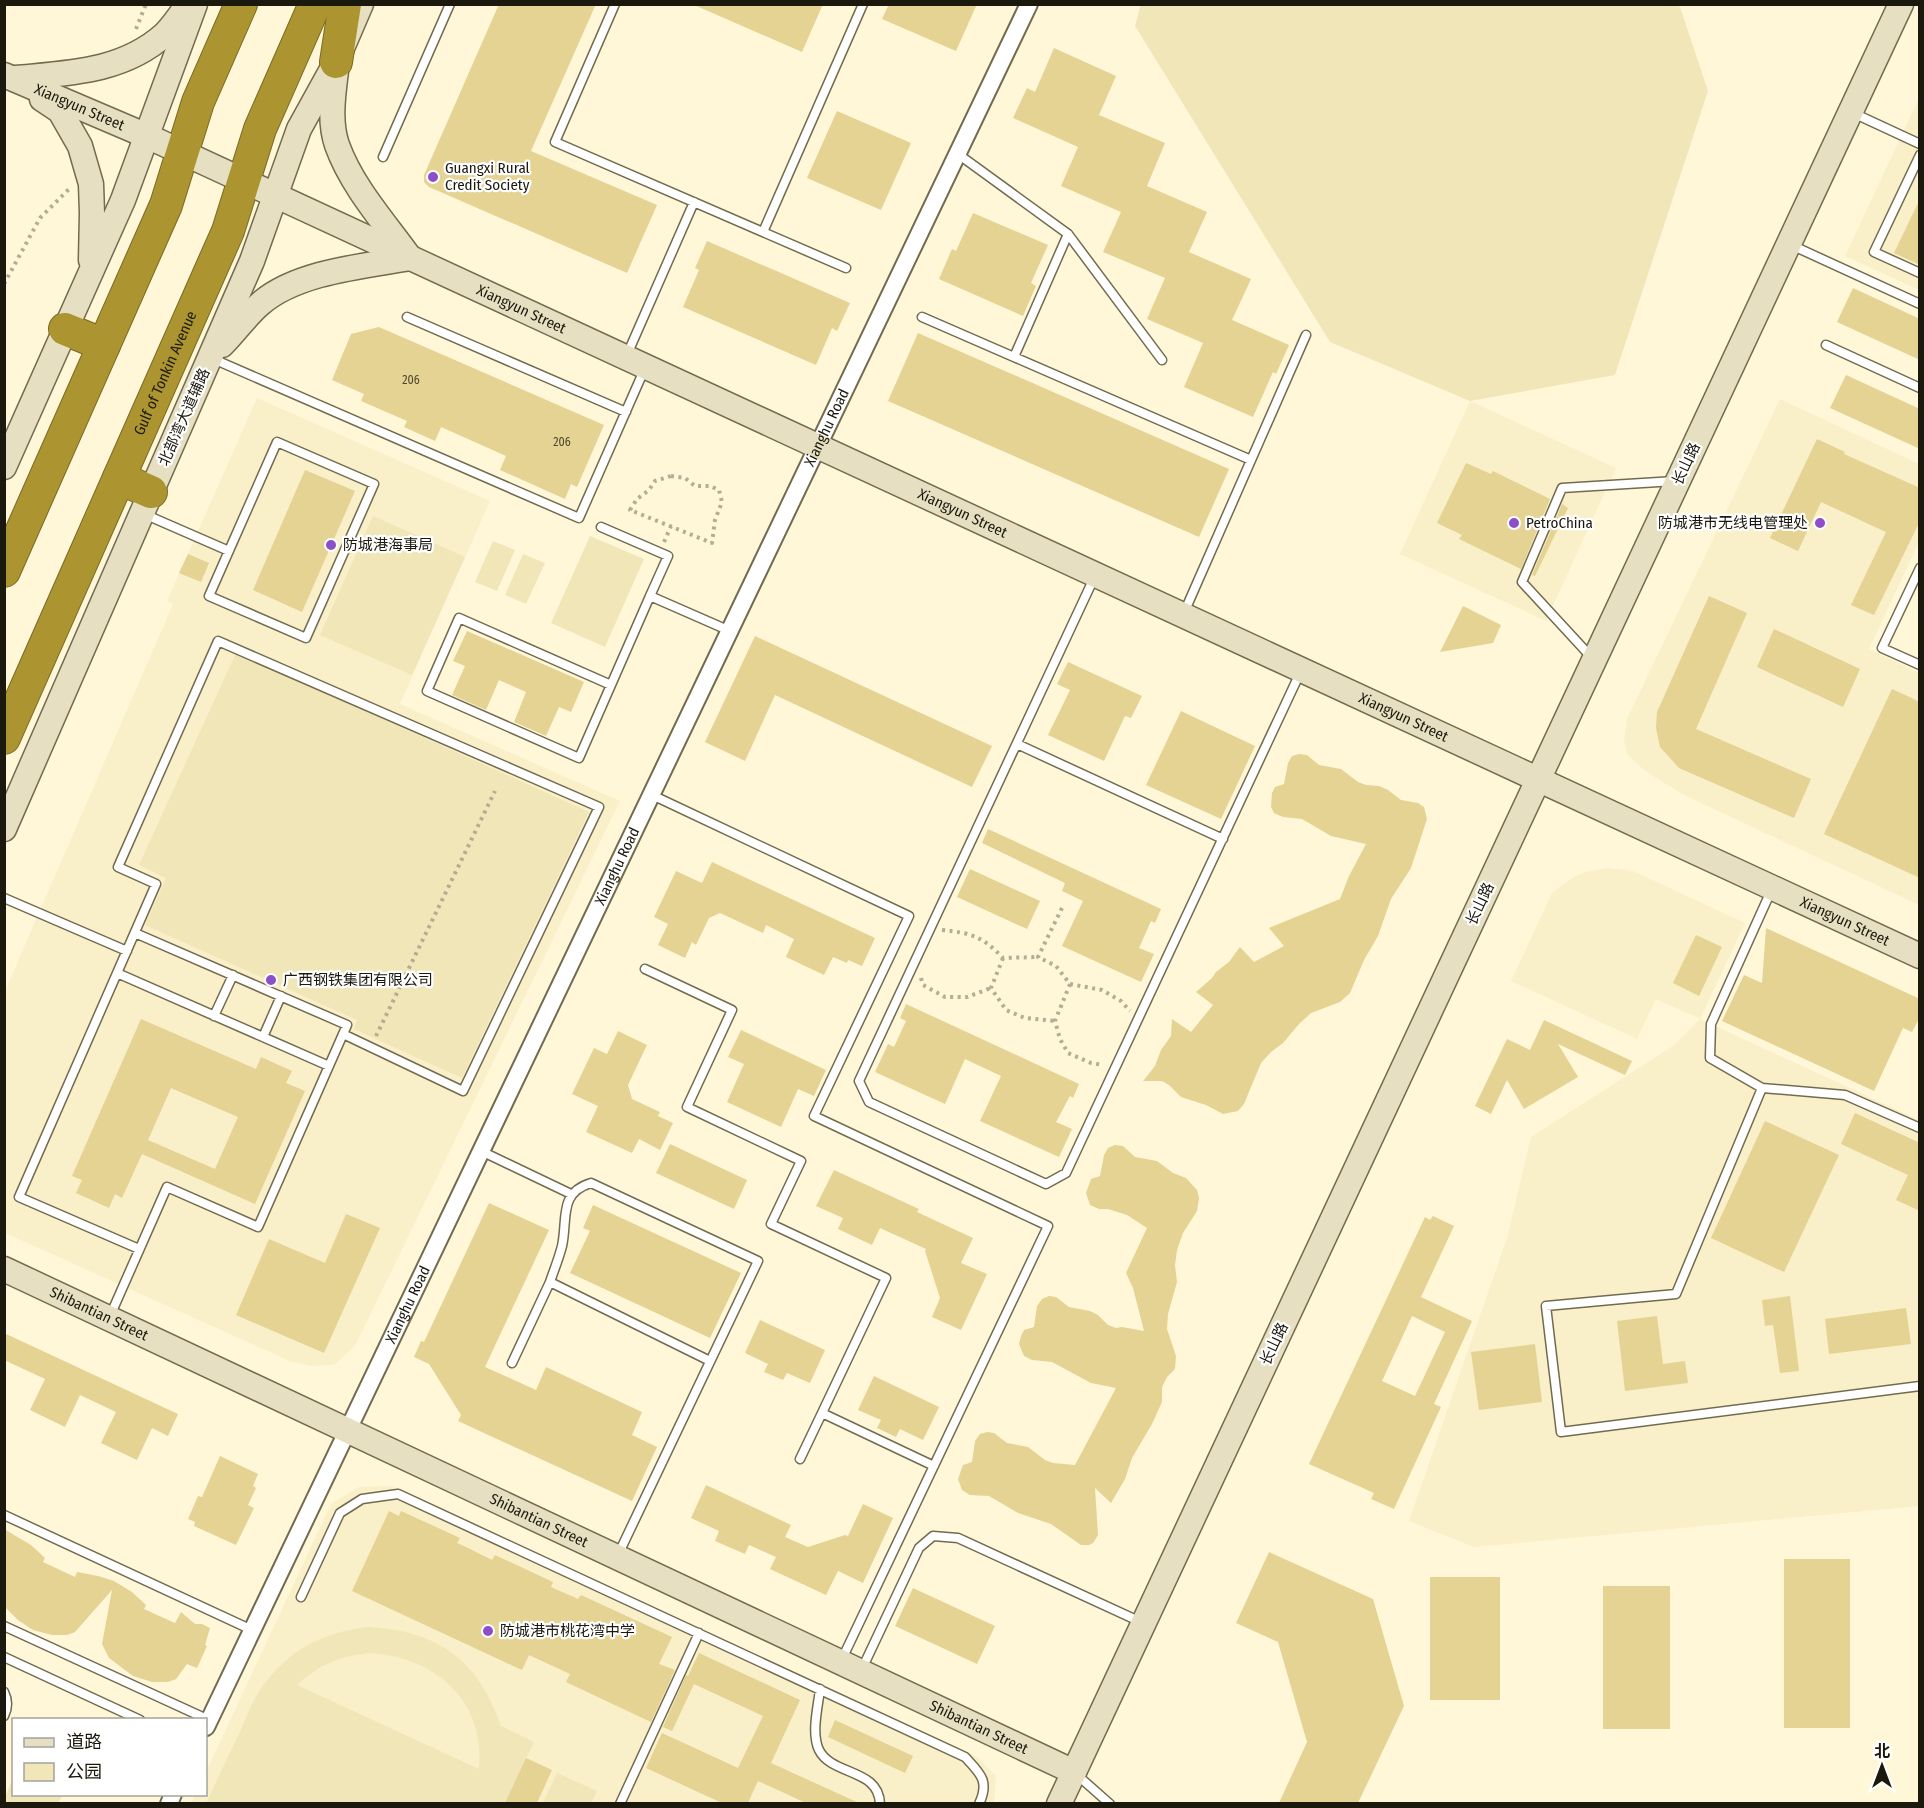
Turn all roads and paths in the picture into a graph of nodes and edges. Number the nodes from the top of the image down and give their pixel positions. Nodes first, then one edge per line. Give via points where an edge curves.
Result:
1 (146, 4) edge
2 (188, 4) edge
3 (195, 4) edge
4 (241, 4) edge
5 (315, 4) edge
6 (345, 4) edge
7 (361, 4) edge
8 (615, 4) edge
9 (863, 4) edge
10 (1029, 4) edge
11 (1901, 4) edge
12 (447, 5) edge
13 (132, 38) dead end
14 (336, 62) junction
15 (9, 76) edge
16 (1851, 112) junction
17 (147, 136) junction
18 (1920, 144) edge
19 (182, 153) junction
20 (958, 154) junction
21 (1920, 155) edge
22 (383, 157) dead end
23 (244, 181) junction
24 (69, 189) dead end
25 (275, 195) junction
26 (694, 202) junction
27 (763, 232) junction
28 (1068, 234) junction
29 (1789, 244) junction
30 (411, 258) junction
31 (846, 268) dead end
32 (90, 272) junction
33 (1920, 273) edge
34 (4, 284) edge
35 (1920, 304) edge
36 (407, 317) dead end
37 (922, 317) dead end
38 (65, 329) junction
39 (1306, 335) dead end
40 (104, 345) junction
41 (1826, 345) dead end
42 (1014, 357) junction
43 (210, 358) junction
44 (1162, 360) dead end
45 (635, 362) junction
46 (1920, 388) edge
47 (626, 412) junction
48 (819, 446) junction
49 (1251, 460) junction
50 (4, 468) edge
51 (119, 478) junction
52 (1678, 481) junction
53 (147, 503) junction
54 (601, 527) dead end
55 (712, 543) joint
56 (229, 551) junction
57 (1920, 568) edge
58 (4, 571) edge
59 (1096, 575) junction
60 (650, 596) junction
61 (1183, 615) junction
62 (730, 631) junction
63 (1594, 660) junction
64 (1920, 665) edge
65 (1302, 670) junction
66 (611, 685) junction
67 (4, 738) edge
68 (1017, 744) junction
69 (1539, 780) junction
70 (495, 791) dead end
71 (652, 795) junction
72 (4, 829) edge
73 (1223, 839) junction
74 (1773, 888) junction
75 (4, 898) edge
76 (1062, 908) dead end
77 (930, 929) junction
78 (135, 933) junction
79 (127, 951) junction
80 (1920, 956) edge
81 (1038, 957) junction
82 (1003, 958) junction
83 (915, 961) junction
84 (645, 969) dead end
85 (117, 973) junction
86 (233, 975) junction
87 (1070, 984) junction
88 (992, 988) junction
89 (281, 996) junction
90 (214, 1016) junction
91 (1055, 1021) junction
92 (1138, 1021) junction
93 (343, 1034) junction
94 (263, 1037) junction
95 (370, 1047) junction
96 (329, 1066) junction
97 (1116, 1068) junction
98 (1762, 1088) junction
99 (1920, 1128) edge
100 (481, 1151) junction
101 (572, 1194) junction
102 (139, 1249) junction
103 (4, 1269) edge
104 (550, 1282) junction
105 (109, 1318) junction
106 (710, 1361) junction
107 (512, 1364) dead end
108 (1920, 1386) edge
109 (822, 1413) junction
110 (348, 1430) junction
111 (800, 1459) dead end
112 (934, 1466) junction
113 (4, 1515) edge
114 (617, 1557) junction
115 (301, 1596) dead end
116 (1143, 1623) junction
117 (4, 1626) edge
118 (252, 1630) junction
119 (699, 1633) junction
120 (4, 1657) edge
121 (851, 1667) junction
122 (820, 1689) junction
123 (4, 1692) edge
124 (4, 1716) edge
125 (138, 1718) edge
126 (195, 1718) edge
127 (207, 1724) edge
128 (1074, 1772) junction
129 (620, 1803) edge
130 (880, 1803) edge
131 (979, 1803) edge
132 (1059, 1803) edge
133 (1110, 1803) edge

1 - 13 path
2 - 15 street via 165,33 110,66 72,73
3 - 17 street
4 - 19 highway via 198,102
5 - 23 highway, Gulf of Tonkin Avenue via 260,129
6 - 14 highway
7 - 14 street, 北部湾大道辅路
8 - 26 lane via 555,142
9 - 27 lane
10 - 20 street, Xianghu Road
11 - 16 street, 长山路
12 - 22 lane
14 - 25 street, 北部湾大道辅路 via 298,129
14 - 30 street via 332,106 337,144 357,185
15 - 17 street, Xiangyun Street
15 - 32 street via 60,111 80,146 91,184
16 - 18 lane
16 - 29 street, 长山路
17 - 19 street, Xiangyun Street
17 - 32 street
19 - 23 street, Xiangyun Street
19 - 40 highway via 166,205
20 - 28 lane
20 - 48 street, Xianghu Road
21 - 33 lane via 1874,252
23 - 25 street, Xiangyun Street
23 - 51 highway, Gulf of Tonkin Avenue via 228,231
24 - 34 path via 40,218
25 - 30 street, Xiangyun Street
25 - 43 street, 北部湾大道辅路 via 252,261
26 - 27 lane
26 - 45 lane
27 - 31 lane
28 - 42 lane
28 - 44 lane
29 - 35 lane
29 - 52 street, 长山路
30 - 43 street via 328,273 290,286 261,303
30 - 45 street, Xiangyun Street
32 - 38 street
36 - 47 lane
37 - 42 lane
38 - 40 highway
38 - 50 street
39 - 49 lane
40 - 58 highway
41 - 46 lane
42 - 49 lane
43 - 47 lane via 579,518
43 - 53 street, 北部湾大道辅路
45 - 47 lane
45 - 48 street, Xiangyun Street
48 - 59 street, Xiangyun Street
48 - 62 street, Xianghu Road
49 - 61 lane
51 - 53 highway
51 - 67 highway, Gulf of Tonkin Avenue
52 - 63 street, 长山路
52 - 63 lane via 1562,488 1522,582
53 - 56 lane
53 - 72 street, 北部湾大道辅路
54 - 60 lane via 668,556
55 - 55 path via 722,502 718,490 710,486 695,486 685,478 671,476 655,481 630,510
56 - 56 lane via 209,596 306,638 374,484 277,442
57 - 64 lane via 1882,648
59 - 61 street, Xiangyun Street
59 - 68 lane
60 - 62 lane
60 - 66 lane
61 - 65 street, Xiangyun Street
62 - 71 street, Xianghu Road
63 - 69 street, 长山路
65 - 69 street, Xiangyun Street
65 - 73 lane
66 - 66 lane via 579,758 427,691 459,618
68 - 73 lane
68 - 77 lane
69 - 74 street, Xiangyun Street
69 - 116 street, 长山路
70 - 95 path
71 - 100 street, Xianghu Road
71 - 112 lane via 909,916 814,1116 1048,1226
73 - 92 lane
74 - 80 street, Xiangyun Street
74 - 98 lane via 1711,1024 1710,1058
75 - 79 lane
76 - 81 path
77 - 82 path via 967,933 989,944
77 - 83 lane
78 - 79 lane
78 - 86 lane
78 - 95 lane via 156,884 118,867 218,641 599,807 463,1091
79 - 85 lane
81 - 82 path
81 - 87 path via 1056,966
82 - 88 path
83 - 88 path via 923,985 945,997 967,997
83 - 97 lane via 859,1081 869,1102 1046,1184 1066,1173
84 - 109 lane via 732,1010 687,1107 801,1161 771,1224 886,1278
85 - 90 lane
85 - 102 lane via 19,1197
86 - 89 lane
86 - 90 lane
87 - 91 path
87 - 92 path via 1102,990 1121,1001
88 - 91 path via 1006,1010 1025,1018
89 - 93 lane via 347,1025
89 - 94 lane
90 - 94 lane
91 - 97 path via 1068,1053
92 - 97 lane
93 - 95 lane
93 - 96 lane
94 - 96 lane
96 - 102 lane via 258,1227 167,1187
98 - 99 lane via 1845,1095
98 - 108 lane via 1676,1294 1546,1306 1561,1432
100 - 101 lane
100 - 110 street, Xianghu Road
101 - 104 lane via 565,1208 566,1225
101 - 106 lane via 591,1183 758,1261
102 - 105 lane
103 - 105 street, Shibantian Street
104 - 106 lane
104 - 107 lane
105 - 110 street, Shibantian Street
106 - 114 lane
109 - 111 lane
109 - 112 lane
110 - 114 street, Shibantian Street
110 - 118 street, Xianghu Road
112 - 121 lane
113 - 118 lane
114 - 121 street, Shibantian Street
115 - 119 lane via 340,1513 362,1499 398,1494
116 - 121 lane via 958,1538 933,1536 919,1548
116 - 128 street, 长山路
117 - 126 lane
118 - 127 street, Xianghu Road
119 - 122 lane
119 - 129 lane
120 - 125 lane
121 - 128 street, Shibantian Street
122 - 130 lane via 816,1737 819,1751 827,1760 871,1782
122 - 131 lane via 965,1757 982,1775 984,1794
123 - 124 lane
128 - 132 street, 长山路
128 - 133 lane

